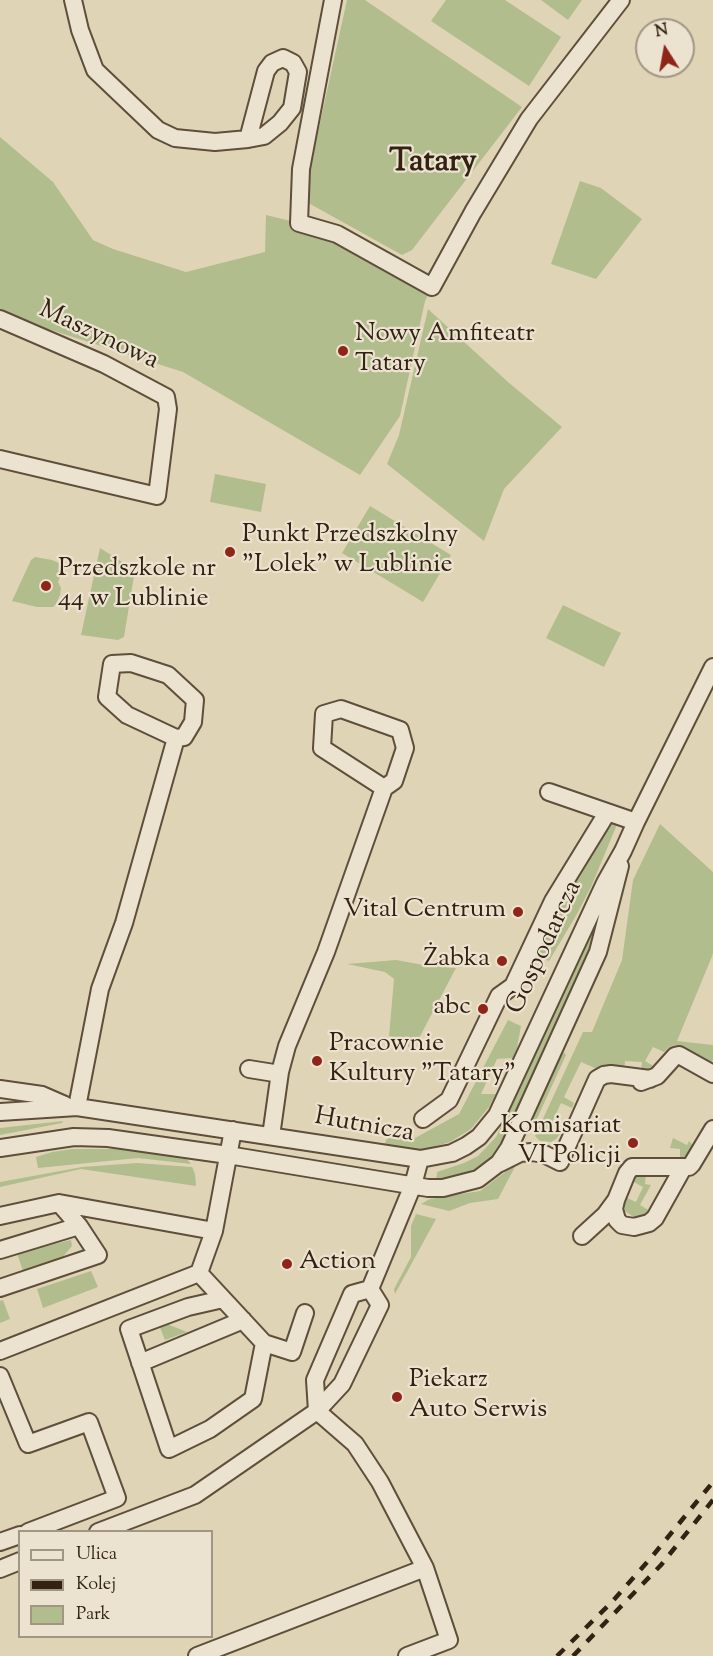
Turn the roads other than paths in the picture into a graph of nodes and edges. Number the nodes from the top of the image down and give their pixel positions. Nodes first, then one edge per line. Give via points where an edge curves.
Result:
1 (73, 0) edge
2 (333, 0) edge
3 (621, 0) edge
4 (248, 139) dead end
5 (0, 319) edge
6 (0, 459) edge
7 (713, 667) edge
8 (176, 738) junction
9 (384, 788) junction
10 (549, 792) dead end
11 (607, 813) junction
12 (636, 822) junction
13 (624, 851) junction
14 (249, 1070) dead end
15 (274, 1073) dead end
16 (713, 1074) edge
17 (0, 1089) edge
18 (73, 1107) junction
19 (0, 1112) edge
20 (423, 1119) dead end
21 (521, 1122) junction
22 (713, 1129) edge
23 (233, 1130) junction
24 (271, 1136) junction
25 (0, 1148) edge
26 (544, 1154) junction
27 (228, 1155) junction
28 (420, 1159) junction
29 (499, 1163) junction
30 (683, 1168) junction
31 (413, 1185) junction
32 (616, 1200) junction
33 (59, 1203) junction
34 (0, 1215) edge
35 (79, 1226) junction
36 (214, 1231) junction
37 (582, 1236) dead end
38 (0, 1250) edge
39 (199, 1273) junction
40 (0, 1288) edge
41 (370, 1289) junction
42 (223, 1299) junction
43 (305, 1313) dead end
44 (243, 1320) junction
45 (264, 1343) junction
46 (0, 1351) edge
47 (140, 1363) junction
48 (0, 1376) edge
49 (317, 1412) junction
50 (33, 1530) edge
51 (103, 1530) edge
52 (18, 1536) edge
53 (0, 1542) edge
54 (18, 1562) edge
55 (425, 1568) junction
56 (0, 1569) edge
57 (197, 1656) edge
58 (407, 1656) edge

1 - 4 street via 95,70 158,130 176,138 215,142
2 - 3 street via 301,169 299,223 337,234 432,287 529,119
5 - 6 street, Maszynowa via 104,364 166,397 168,409 157,496
7 - 12 street, Gospodarcza
8 - 8 street via 127,715 107,697 112,664 131,663 168,675 195,700 193,722 184,737
8 - 18 street via 124,923 100,989
9 - 9 street via 322,748 324,714 341,709 400,730 405,748 394,781
9 - 24 street via 326,952 287,1046
10 - 11 street
11 - 12 street
11 - 20 street via 553,901 513,986 499,996 449,1100
12 - 13 street, Gospodarcza
13 - 21 street, Gospodarcza via 598,952
13 - 28 street, Gospodarcza via 604,883 497,1114 479,1137 466,1146
14 - 15 street
16 - 26 street via 679,1055 650,1079 621,1085 595,1084 560,1162
17 - 18 street via 42,1095
18 - 19 street, Hutnicza
18 - 23 street, Hutnicza
21 - 26 street
21 - 29 street, Gospodarcza
22 - 30 street via 692,1164
23 - 24 street, Hutnicza
23 - 27 street
24 - 28 street, Hutnicza
25 - 27 street, Hutnicza via 84,1137
26 - 29 street via 520,1153
27 - 31 street, Hutnicza
27 - 36 street
28 - 31 street, Hutnicza
29 - 31 street, Gospodarcza via 478,1179 460,1185
30 - 32 street via 632,1167
30 - 32 street via 649,1223 622,1225 615,1215
31 - 41 street
32 - 37 street
33 - 34 street
33 - 35 street
33 - 36 street
35 - 38 street
35 - 40 street via 98,1255
36 - 39 street
39 - 42 street
39 - 46 street
41 - 49 street via 380,1305 342,1384
41 - 49 street via 352,1294 315,1380
42 - 44 street
42 - 47 street via 188,1307 129,1329
43 - 45 street via 292,1352
44 - 45 street
44 - 47 street
45 - 47 street via 253,1399 210,1429 169,1449
48 - 50 street via 28,1444 89,1422 117,1498
49 - 51 street via 195,1495
49 - 55 street via 355,1444 380,1482
52 - 53 street
54 - 56 street
55 - 57 street
55 - 58 street via 448,1640

